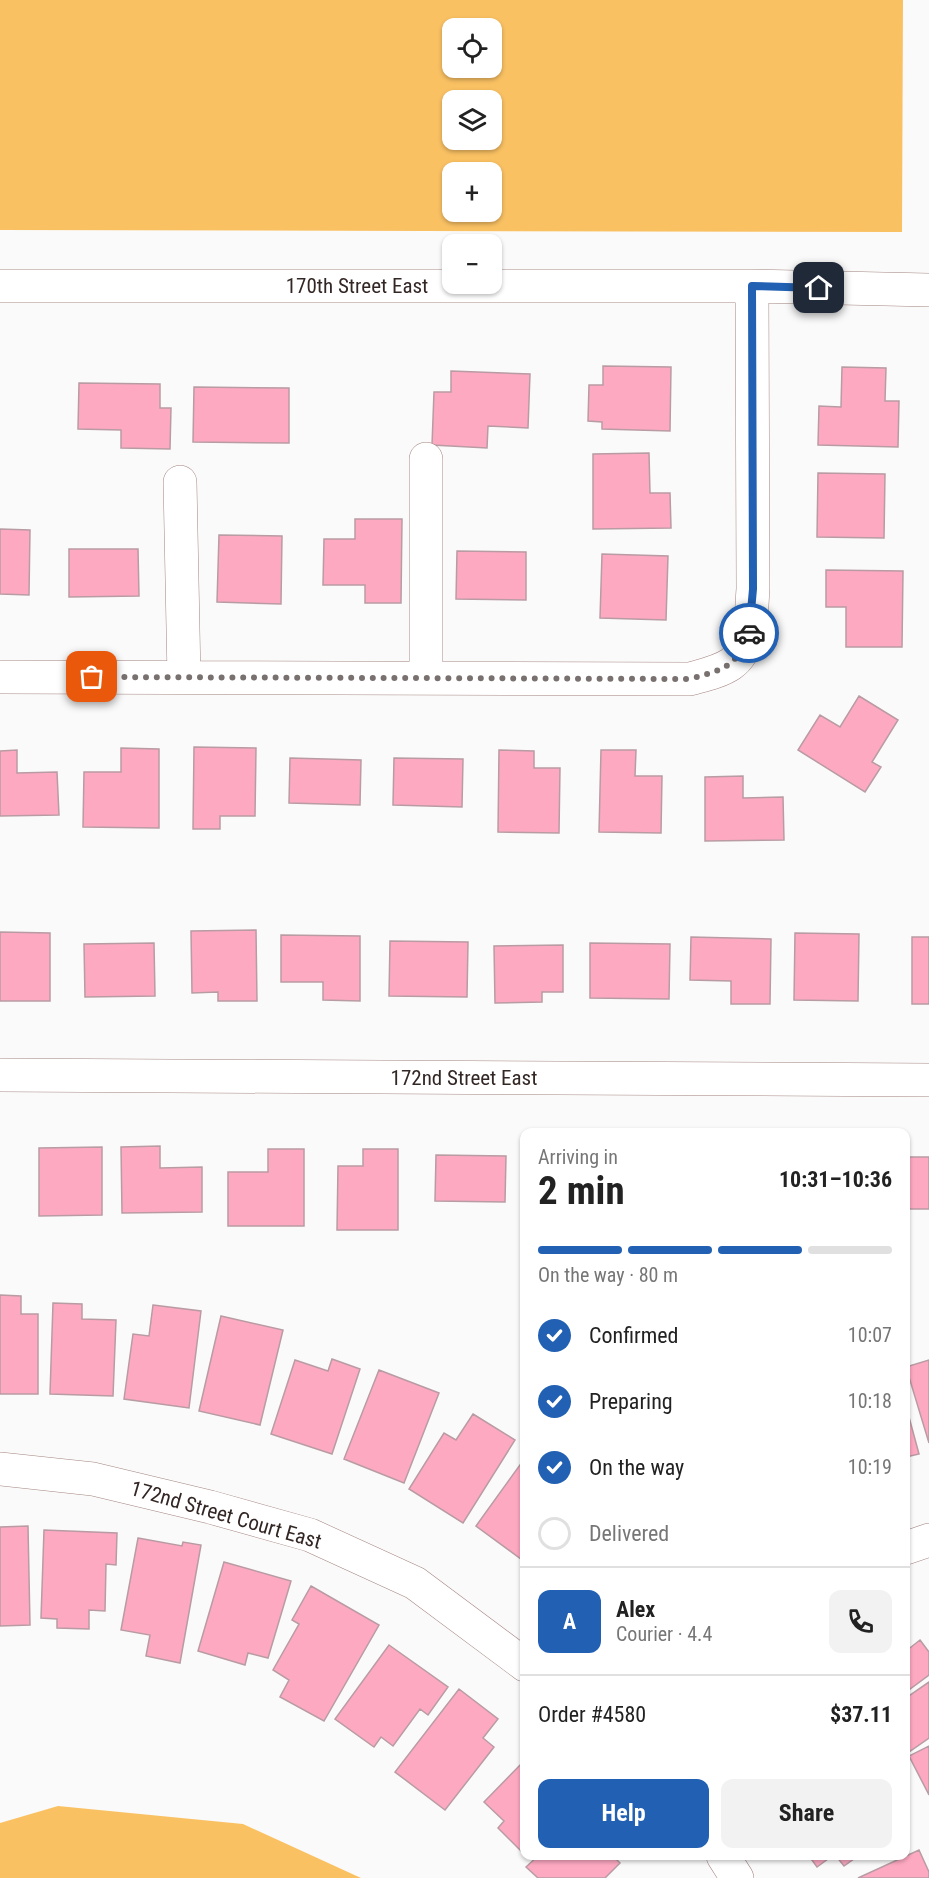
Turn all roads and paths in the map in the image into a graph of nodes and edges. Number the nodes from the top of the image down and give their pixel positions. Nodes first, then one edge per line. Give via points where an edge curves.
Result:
1 (0, 286) edge
2 (752, 286) junction
3 (929, 290) edge
4 (426, 459) dead end
5 (180, 482) dead end
6 (0, 677) edge
7 (184, 677) junction
8 (426, 678) junction
9 (0, 1076) edge
10 (929, 1080) edge
11 (0, 1469) edge
12 (929, 1540) edge
13 (910, 1547) edge
14 (520, 1661) edge
15 (726, 1860) edge
16 (737, 1878) edge

1 - 2 street, 170th Street East
2 - 3 street, 170th Street East
2 - 8 street via 753,589 750,630 743,650 720,670 690,679
4 - 8 street
5 - 7 street
6 - 7 street
7 - 8 street
9 - 10 street, 172nd Street East
11 - 14 street, 172nd Street Court East via 93,1479 310,1535 415,1583
12 - 13 street
15 - 16 street

